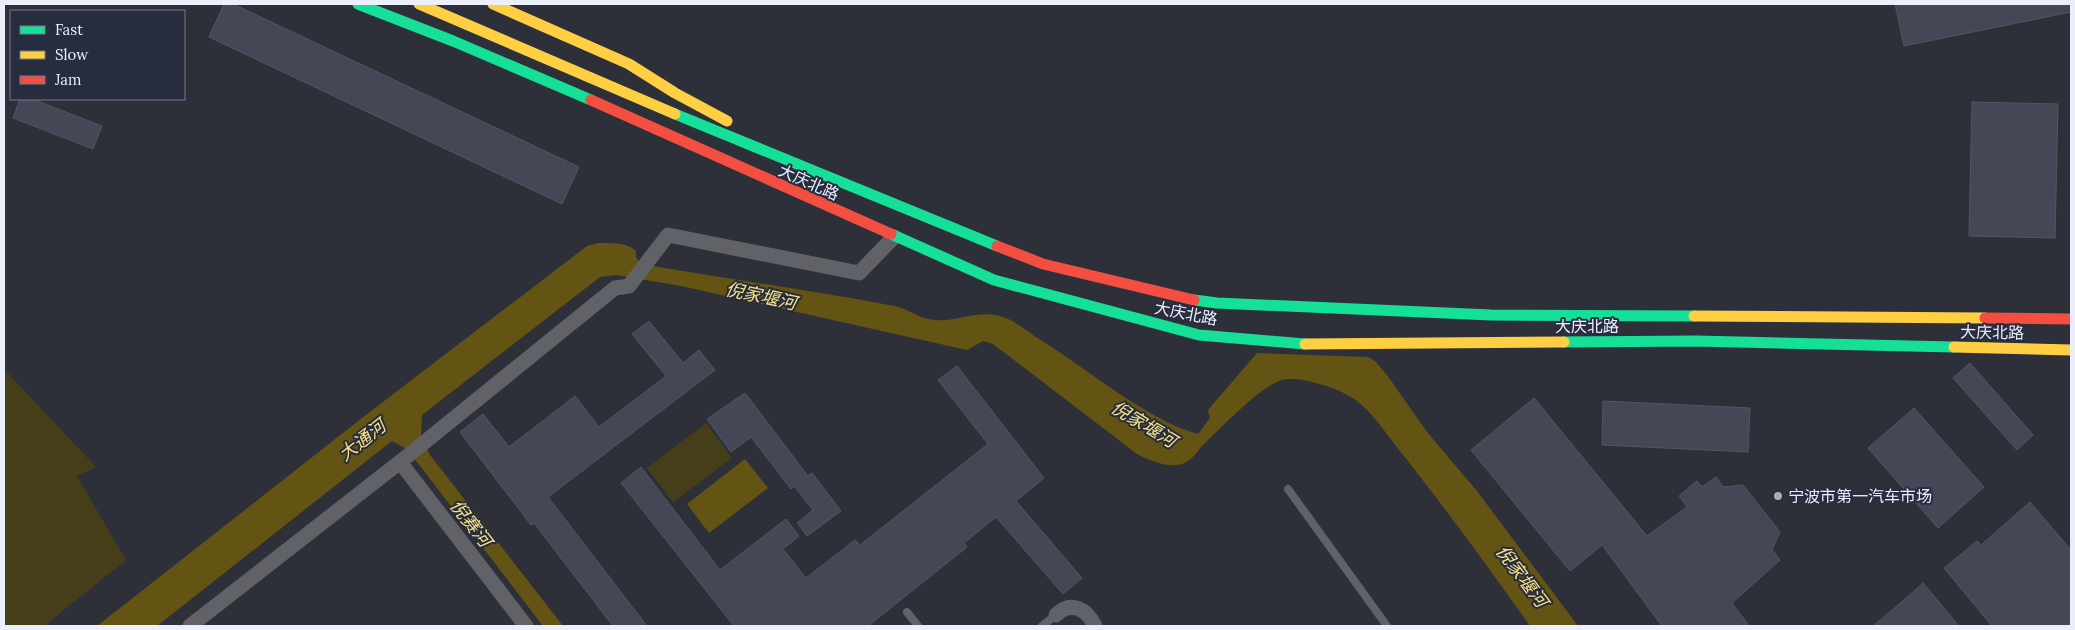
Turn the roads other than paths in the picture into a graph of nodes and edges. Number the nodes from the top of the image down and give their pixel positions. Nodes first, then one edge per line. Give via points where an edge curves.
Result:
1 (358, 4) edge
2 (493, 4) edge
3 (423, 5) edge
4 (422, 29) junction
5 (751, 147) junction
6 (894, 237) junction
7 (2071, 319) edge
8 (2071, 350) edge
9 (400, 462) junction
10 (1288, 489) dead end
11 (907, 612) dead end
12 (1056, 615) joint
13 (190, 626) edge
14 (526, 626) edge
15 (918, 626) edge
16 (1042, 626) edge
17 (1095, 626) edge
18 (1388, 626) edge

1 - 4 main road, 大庆北路
2 - 5 main road via 629,64 744,132
3 - 4 street
3 - 5 main road, 大庆北路
4 - 6 main road, 大庆北路 via 577,94
5 - 7 main road, 大庆北路 via 1043,264 1179,298 1217,304 1490,315
6 - 8 main road, 大庆北路 via 994,280 1199,335 1297,344 1696,342
6 - 9 street via 858,274 668,235 629,286 615,288
9 - 13 street
9 - 14 street
10 - 18 lane
11 - 15 lane
12 - 16 lane
12 - 17 street via 1070,606 1081,609 1090,615

